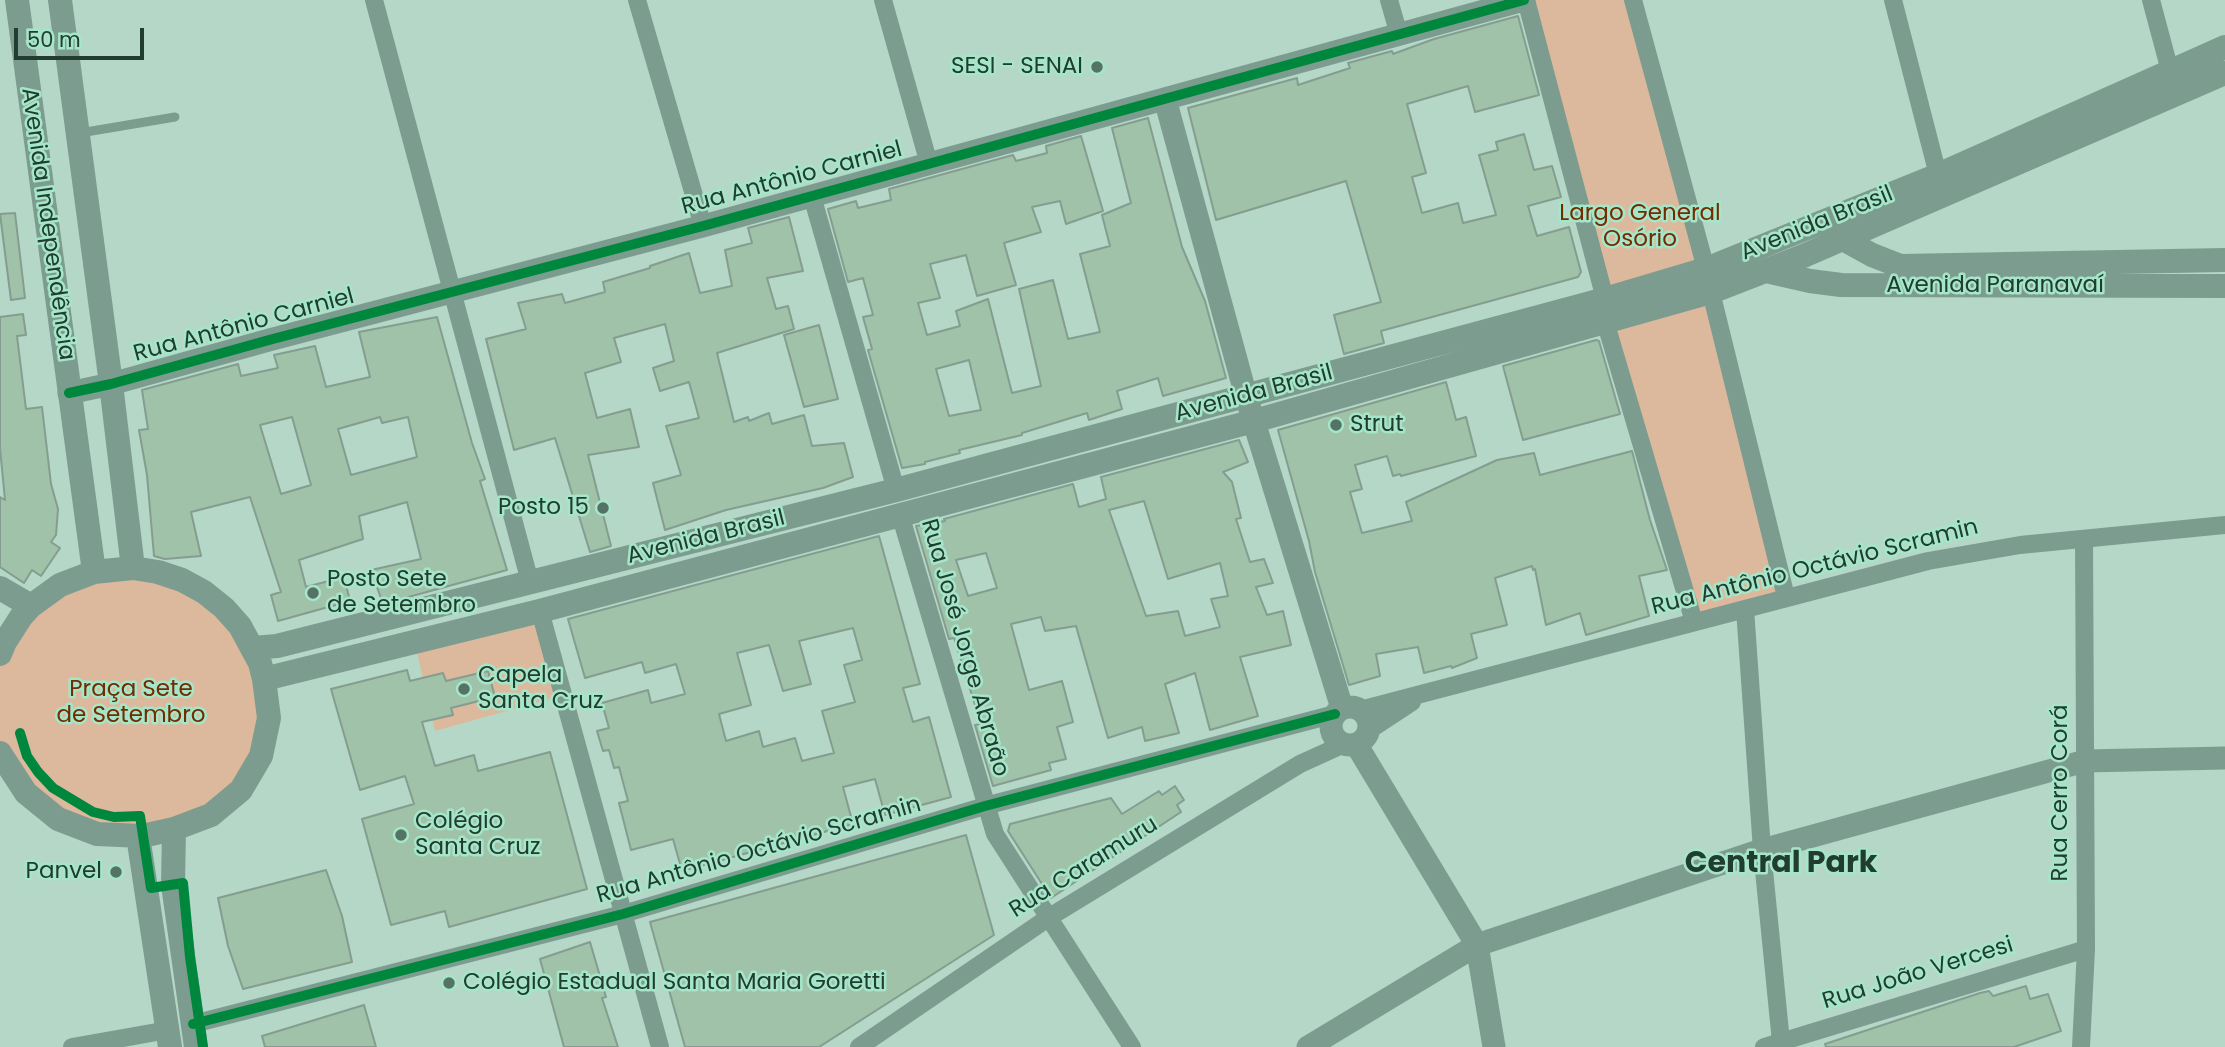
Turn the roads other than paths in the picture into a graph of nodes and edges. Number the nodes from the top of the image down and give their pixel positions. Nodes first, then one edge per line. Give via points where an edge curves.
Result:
1 (18, 0) edge
2 (60, 0) edge
3 (373, 0) edge
4 (637, 0) edge
5 (883, 0) edge
6 (1389, 0) edge
7 (1525, 0) edge
8 (1633, 0) edge
9 (1893, 0) edge
10 (2151, 0) edge
11 (1399, 35) junction
12 (2225, 47) edge
13 (2170, 71) junction
14 (2225, 73) edge
15 (1165, 99) junction
16 (175, 117) dead end
17 (78, 133) junction
18 (929, 164) junction
19 (1938, 175) junction
20 (812, 196) junction
21 (702, 226) junction
22 (1835, 230) junction
23 (2225, 260) edge
24 (1766, 271) junction
25 (1708, 281) junction
26 (2225, 286) edge
27 (452, 292) junction
28 (1605, 310) junction
29 (111, 384) junction
30 (69, 393) junction
31 (1247, 396) junction
32 (1254, 421) junction
33 (898, 502) junction
34 (2225, 525) edge
35 (2084, 539) junction
36 (133, 568) junction
37 (94, 572) junction
38 (530, 582) junction
39 (0, 588) edge
40 (1786, 597) junction
41 (31, 606) junction
42 (1745, 609) junction
43 (540, 611) junction
44 (1695, 622) junction
45 (2, 644) edge
46 (253, 648) junction
47 (264, 679) junction
48 (1351, 725) junction
49 (1, 758) edge
50 (2225, 758) edge
51 (2085, 761) junction
52 (985, 806) junction
53 (174, 829) junction
54 (138, 836) junction
55 (1762, 849) junction
56 (624, 914) junction
57 (1048, 918) junction
58 (1476, 945) junction
59 (2086, 949) junction
60 (195, 1036) edge
61 (169, 1039) edge
62 (1772, 1044) edge
63 (72, 1047) edge
64 (660, 1047) edge
65 (859, 1047) edge
66 (1132, 1047) edge
67 (1308, 1047) edge
68 (1494, 1047) edge
69 (2081, 1047) edge

1 - 30 main road, Avenida Independência
2 - 17 main road, Avenida Independência
3 - 27 street
4 - 21 street
5 - 18 street
6 - 11 street
7 - 11 street, Rua Antônio Carniel
7 - 28 street
8 - 25 street
9 - 19 street
10 - 13 street
11 - 15 street, Rua Antônio Carniel
12 - 13 main road, Avenida Brasil
13 - 19 main road, Avenida Brasil
14 - 22 main road, Avenida Brasil
15 - 18 street, Rua Antônio Carniel
15 - 31 street
16 - 17 lane
17 - 29 main road, Avenida Independência
18 - 20 street, Rua Antônio Carniel
19 - 22 main road, Avenida Brasil
20 - 21 street, Rua Antônio Carniel
20 - 33 street, Rua José Jorge Abraão
21 - 27 street, Rua Antônio Carniel
22 - 23 main road, Avenida Paranavaí via 1872,256 1900,266
22 - 24 main road, Avenida Brasil
22 - 25 main road, Avenida Brasil
24 - 25 main road, Avenida Brasil
24 - 26 main road, Avenida Paranavaí via 1841,285
25 - 28 main road, Avenida Brasil
25 - 40 street
27 - 29 street, Rua Antônio Carniel
27 - 38 street
28 - 31 main road, Avenida Brasil
28 - 32 main road, Avenida Brasil
28 - 44 street
29 - 30 street, Rua Antônio Carniel
29 - 36 main road, Avenida Independência
30 - 37 main road, Avenida Independência
31 - 32 street
31 - 33 main road, Avenida Brasil
32 - 33 main road, Avenida Brasil
32 - 48 street
33 - 38 main road, Avenida Brasil
33 - 43 main road, Avenida Brasil
33 - 52 street, Rua José Jorge Abraão
34 - 35 street, Rua Antônio Octávio Scramin
35 - 40 street, Rua Antônio Octávio Scramin via 1928,561
35 - 51 street, Rua Cerro Corá
36 - 37 main road
36 - 46 main road via 170,576 204,592 240,626
37 - 41 main road via 60,585
38 - 46 main road, Avenida Brasil via 277,646
39 - 41 main road
40 - 42 street, Rua Antônio Octávio Scramin
41 - 45 main road
42 - 44 street, Rua Antônio Octávio Scramin
42 - 55 street
43 - 47 main road, Avenida Brasil
43 - 56 street
44 - 48 street, Rua Antônio Octávio Scramin via 1424,694
46 - 47 main road
47 - 53 main road via 269,718 261,756 241,790 211,815
48 - 52 street, Rua Antônio Octávio Scramin
48 - 57 street, Rua Caramuru via 1300,764
48 - 58 street
49 - 54 main road via 26,793 58,819 97,834
50 - 51 street
51 - 55 street
51 - 59 street, Rua Cerro Corá
52 - 56 street, Rua Antônio Octávio Scramin
52 - 57 street, Rua José Jorge Abraão via 995,834
53 - 54 main road
53 - 60 main road via 173,885
54 - 61 main road
55 - 58 street
55 - 62 street
56 - 60 street, Rua Antônio Octávio Scramin
56 - 64 street
57 - 65 street, Rua Caramuru
57 - 66 street, Rua José Jorge Abraão
58 - 67 street
58 - 68 street
59 - 62 street, Rua João Vercesi
59 - 69 street, Rua Cerro Corá
61 - 63 street

